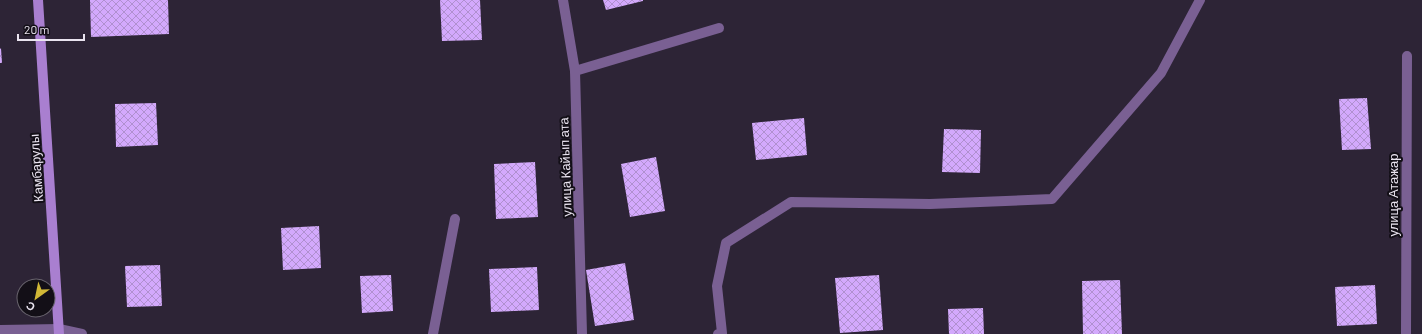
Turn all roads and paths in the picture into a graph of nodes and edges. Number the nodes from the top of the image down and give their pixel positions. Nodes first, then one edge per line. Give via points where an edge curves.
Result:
1 (38, 0) edge
2 (563, 0) edge
3 (1200, 0) edge
4 (719, 28) dead end
5 (1406, 56) dead end
6 (575, 71) junction
7 (455, 219) dead end
8 (0, 330) edge
9 (59, 332) edge
10 (82, 334) edge
11 (433, 334) edge
12 (582, 334) edge
13 (718, 334) edge
14 (1406, 334) edge

1 - 9 street, Камбарулы
2 - 6 street, улица Кайып ата
3 - 13 street via 1162,73 1052,199 930,204 791,202 726,243 717,286 722,333
4 - 6 street
5 - 14 street, улица Атажар
6 - 12 street, улица Кайып ата
7 - 11 street
8 - 9 street
9 - 10 street

